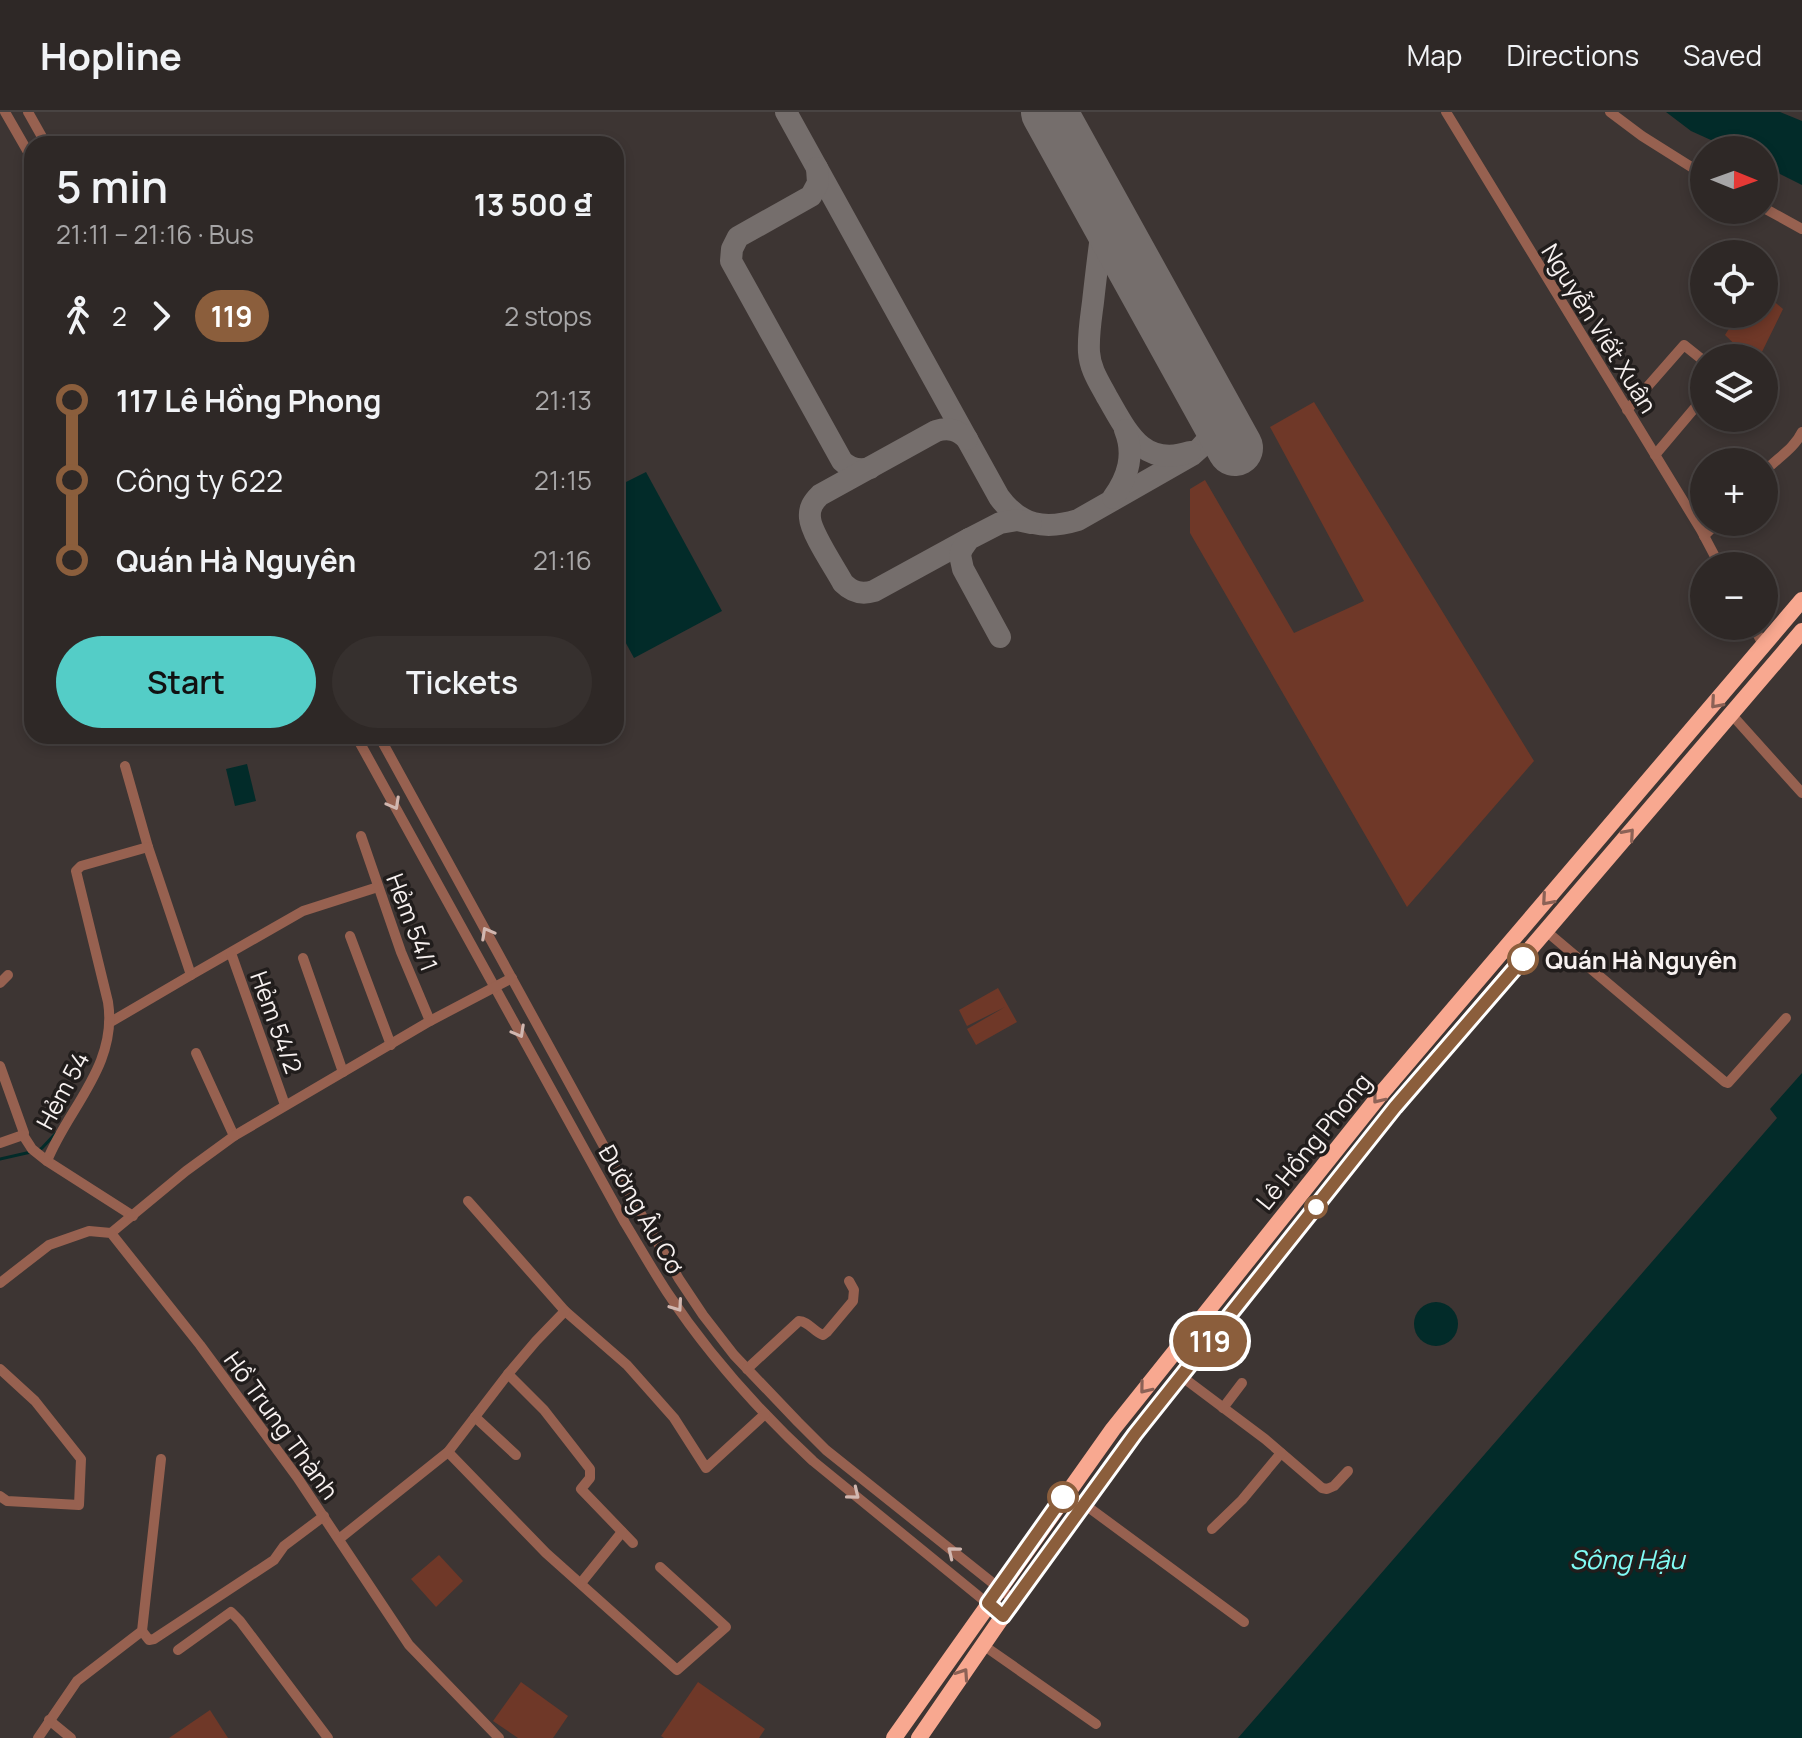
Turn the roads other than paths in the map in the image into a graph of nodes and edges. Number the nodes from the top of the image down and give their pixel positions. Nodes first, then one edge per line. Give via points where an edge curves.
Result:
1 (5, 112) edge
2 (28, 112) edge
3 (1446, 112) edge
4 (1610, 112) edge
5 (42, 136) edge
6 (24, 145) edge
7 (1690, 166) edge
8 (1778, 216) edge
9 (1802, 229) edge
10 (1690, 350) edge
11 (1627, 410) junction
12 (1690, 414) edge
13 (1802, 432) edge
14 (1655, 455) junction
15 (1778, 458) edge
16 (1690, 513) edge
17 (1704, 536) edge
18 (1713, 552) edge
19 (1802, 600) edge
20 (1802, 631) edge
21 (1761, 640) edge
22 (1764, 646) junction
23 (1748, 666) junction
24 (1764, 677) junction
25 (1732, 715) junction
26 (360, 744) edge
27 (383, 744) edge
28 (125, 766) dead end
29 (1802, 793) edge
30 (361, 836) dead end
31 (148, 847) junction
32 (378, 887) junction
33 (1546, 931) junction
34 (350, 936) dead end
35 (231, 953) junction
36 (303, 958) dead end
37 (191, 975) junction
38 (512, 978) junction
39 (495, 988) junction
40 (1786, 1018) dead end
41 (430, 1021) junction
42 (109, 1023) junction
43 (391, 1045) junction
44 (196, 1053) dead end
45 (0, 1066) edge
46 (343, 1072) junction
47 (285, 1105) junction
48 (23, 1135) junction
49 (234, 1136) junction
50 (0, 1143) edge
51 (47, 1161) junction
52 (625, 1186) junction
53 (609, 1195) junction
54 (468, 1201) dead end
55 (133, 1216) junction
56 (111, 1233) junction
57 (849, 1281) dead end
58 (0, 1283) edge
59 (565, 1311) junction
60 (0, 1369) edge
61 (747, 1369) junction
62 (508, 1374) junction
63 (1181, 1376) junction
64 (1242, 1383) dead end
65 (1223, 1408) junction
66 (765, 1414) junction
67 (475, 1417) junction
68 (448, 1452) junction
69 (1281, 1453) junction
70 (516, 1455) dead end
71 (161, 1459) dead end
72 (1348, 1471) dead end
73 (0, 1496) edge
74 (1084, 1504) junction
75 (324, 1516) junction
76 (1212, 1529) dead end
77 (622, 1532) junction
78 (339, 1539) junction
79 (633, 1543) dead end
80 (660, 1567) dead end
81 (581, 1583) junction
82 (998, 1588) junction
83 (1014, 1600) junction
84 (988, 1603) junction
85 (1003, 1616) junction
86 (1244, 1622) dead end
87 (142, 1631) junction
88 (983, 1645) junction
89 (178, 1650) dead end
90 (49, 1720) junction
91 (1096, 1724) dead end
92 (38, 1738) edge
93 (71, 1738) edge
94 (328, 1738) edge
95 (499, 1738) edge
96 (894, 1738) edge
97 (919, 1738) edge

1 - 6 street
2 - 5 street
3 - 11 street, Nguyễn Viết Xuân
4 - 7 street
8 - 9 street
10 - 11 street via 1684,345
11 - 14 street, Nguyễn Viết Xuân
12 - 14 street
13 - 15 street
14 - 16 street, Nguyễn Viết Xuân
17 - 18 street, Nguyễn Viết Xuân
19 - 22 highway, Lê Hồng Phong
20 - 24 highway, Lê Hồng Phong
21 - 22 street
22 - 23 highway, Lê Hồng Phong
23 - 24 highway
23 -> 82 highway, Lê Hồng Phong via 1380,1095 1113,1429
24 - 25 highway, Lê Hồng Phong
25 - 29 street
33 -> 25 highway, Lê Hồng Phong
26 -> 39 street, Đường Âu Cơ
38 -> 27 street, Đường Âu Cơ
28 - 31 street
30 - 32 street, Hẻm 54/1
31 - 37 street
31 - 42 street, Hẻm 54 via 76,871
32 - 35 street via 303,911
32 - 41 street, Hẻm 54/1
33 - 40 street via 1725,1082
33 - 63 highway, Lê Hồng Phong via 1395,1107
34 - 43 street
35 - 37 street
35 - 47 street, Hẻm 54/2
36 - 46 street
37 - 42 street
38 - 39 street
38 - 52 street, Đường Âu Cơ
39 - 41 street
39 -> 53 street, Đường Âu Cơ
41 - 43 street
42 - 51 street, Hẻm 54 via 102,1063
43 - 46 street
44 - 49 street
45 - 48 street
46 - 47 street
47 - 49 street
48 - 50 street
48 - 51 street
49 - 55 street
51 - 55 street, Hẻm 54
52 - 53 street
52 - 61 street, Đường Âu Cơ via 703,1315
53 -> 66 street, Đường Âu Cơ via 686,1319
54 - 59 street
55 - 56 street
56 - 58 street via 89,1231 49,1245
56 - 75 street, Hồ Trung Thành
57 - 61 street via 853,1301 827,1332 819,1334 799,1321
59 - 62 street
59 - 66 street via 627,1365 674,1418 706,1468
60 - 73 street via 35,1401 81,1459 79,1505 7,1501
82 -> 61 street, Đường Âu Cơ via 826,1450
62 - 67 street
62 - 77 street via 590,1469 581,1489
63 - 65 street
63 - 74 highway, Lê Hồng Phong
64 - 65 street
65 - 69 street
66 -> 84 street, Đường Âu Cơ via 813,1461
67 - 68 street
67 - 70 street
68 - 78 street
68 - 81 street
69 - 72 street via 1322,1488 1334,1486
69 - 76 street
71 - 87 street
74 - 83 highway, Lê Hồng Phong
74 - 86 street
75 - 78 street, Hồ Trung Thành
75 - 87 street via 274,1560 154,1639
77 - 79 street
77 - 81 street
78 - 95 street, Hồ Trung Thành via 409,1645
80 - 81 street via 726,1627 677,1670
82 - 83 street, Đường Âu Cơ
82 - 84 highway, Lê Hồng Phong
83 - 85 highway, Lê Hồng Phong
84 - 85 street, Đường Âu Cơ
84 - 96 highway, Lê Hồng Phong
85 - 88 highway, Lê Hồng Phong
87 - 90 street via 77,1681
88 - 91 street
97 -> 88 highway, Lê Hồng Phong
89 - 94 street via 231,1612
90 - 92 street
90 - 93 street

